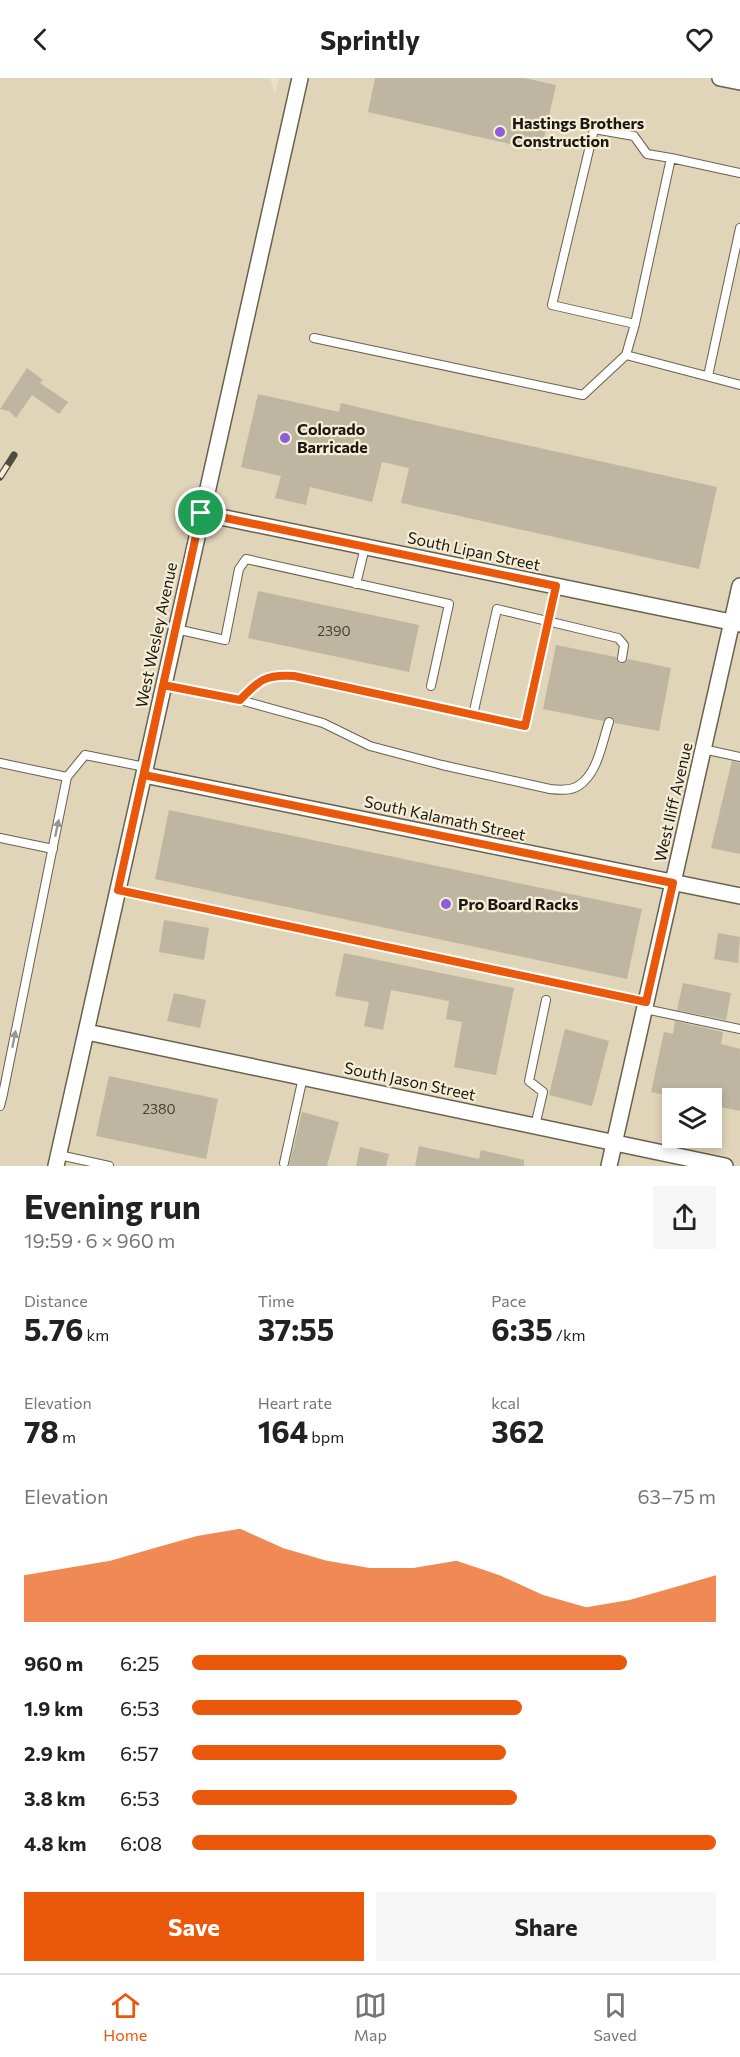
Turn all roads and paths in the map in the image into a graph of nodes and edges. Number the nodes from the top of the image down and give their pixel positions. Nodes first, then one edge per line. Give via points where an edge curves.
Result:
1 (300, 78) edge
2 (720, 78) edge
3 (740, 82) edge
4 (670, 158) junction
5 (740, 173) edge
6 (740, 228) edge
7 (635, 324) junction
8 (314, 338) dead end
9 (626, 355) junction
10 (708, 376) junction
11 (740, 385) edge
12 (201, 513) junction
13 (365, 547) junction
14 (356, 584) junction
15 (556, 586) junction
16 (740, 586) edge
17 (549, 620) junction
18 (736, 623) edge
19 (176, 629) junction
20 (622, 658) dead end
21 (163, 685) junction
22 (431, 686) dead end
23 (240, 700) junction
24 (473, 715) junction
25 (609, 722) dead end
26 (703, 749) junction
27 (740, 757) edge
28 (0, 763) edge
29 (144, 771) junction
30 (68, 777) junction
31 (0, 838) edge
32 (53, 849) junction
33 (673, 883) junction
34 (118, 890) junction
35 (740, 897) edge
36 (546, 1000) dead end
37 (645, 1006) junction
38 (740, 1029) edge
39 (87, 1032) junction
40 (303, 1077) junction
41 (2, 1093) edge
42 (0, 1106) edge
43 (535, 1126) junction
44 (614, 1143) junction
45 (58, 1161) edge
46 (284, 1163) dead end
47 (109, 1166) edge
48 (609, 1166) edge
49 (725, 1166) edge

1 - 12 street, West Wesley Avenue
2 - 3 street
4 - 5 lane
4 - 7 lane
4 - 7 lane via 647,154 634,136 594,129 552,305
6 - 10 lane
7 - 9 lane
8 - 9 lane via 582,395
9 - 10 lane
10 - 11 lane
12 - 13 street, South Lipan Street
12 - 19 street, West Wesley Avenue
13 - 14 lane
13 - 15 street, South Lipan Street
14 - 19 lane via 246,559 239,569 225,640
14 - 22 lane via 448,604
15 - 17 lane
15 - 18 street, South Lipan Street
16 - 18 street, West Iliff Avenue
17 - 20 lane via 618,638 624,645
17 - 24 lane via 525,726
17 - 24 lane via 496,609
18 - 26 street, West Iliff Avenue
19 - 21 street, West Wesley Avenue
21 - 23 lane
21 - 29 street, West Wesley Avenue
23 - 24 lane via 256,683 273,675 294,676
23 - 25 lane via 323,723 370,746 565,790 578,786 589,774
26 - 27 lane
26 - 33 street, West Iliff Avenue
28 - 30 lane
29 - 30 lane via 85,755
29 - 33 street, South Kalamath Street
29 - 34 street, West Wesley Avenue
32 -> 30 lane
31 - 32 lane
41 -> 32 lane
33 - 35 street, South Kalamath Street
33 - 37 street, West Iliff Avenue
34 - 37 lane
34 - 39 street, West Wesley Avenue
36 - 43 lane via 529,1081 543,1092
37 - 38 lane
37 - 44 street, West Iliff Avenue
39 - 40 street, South Jason Street
39 - 45 street, West Wesley Avenue
40 - 43 street, South Jason Street
40 - 46 lane
41 - 42 lane
43 - 44 street, South Jason Street
44 - 48 street, West Iliff Avenue
44 - 49 street, South Jason Street
45 - 47 lane

